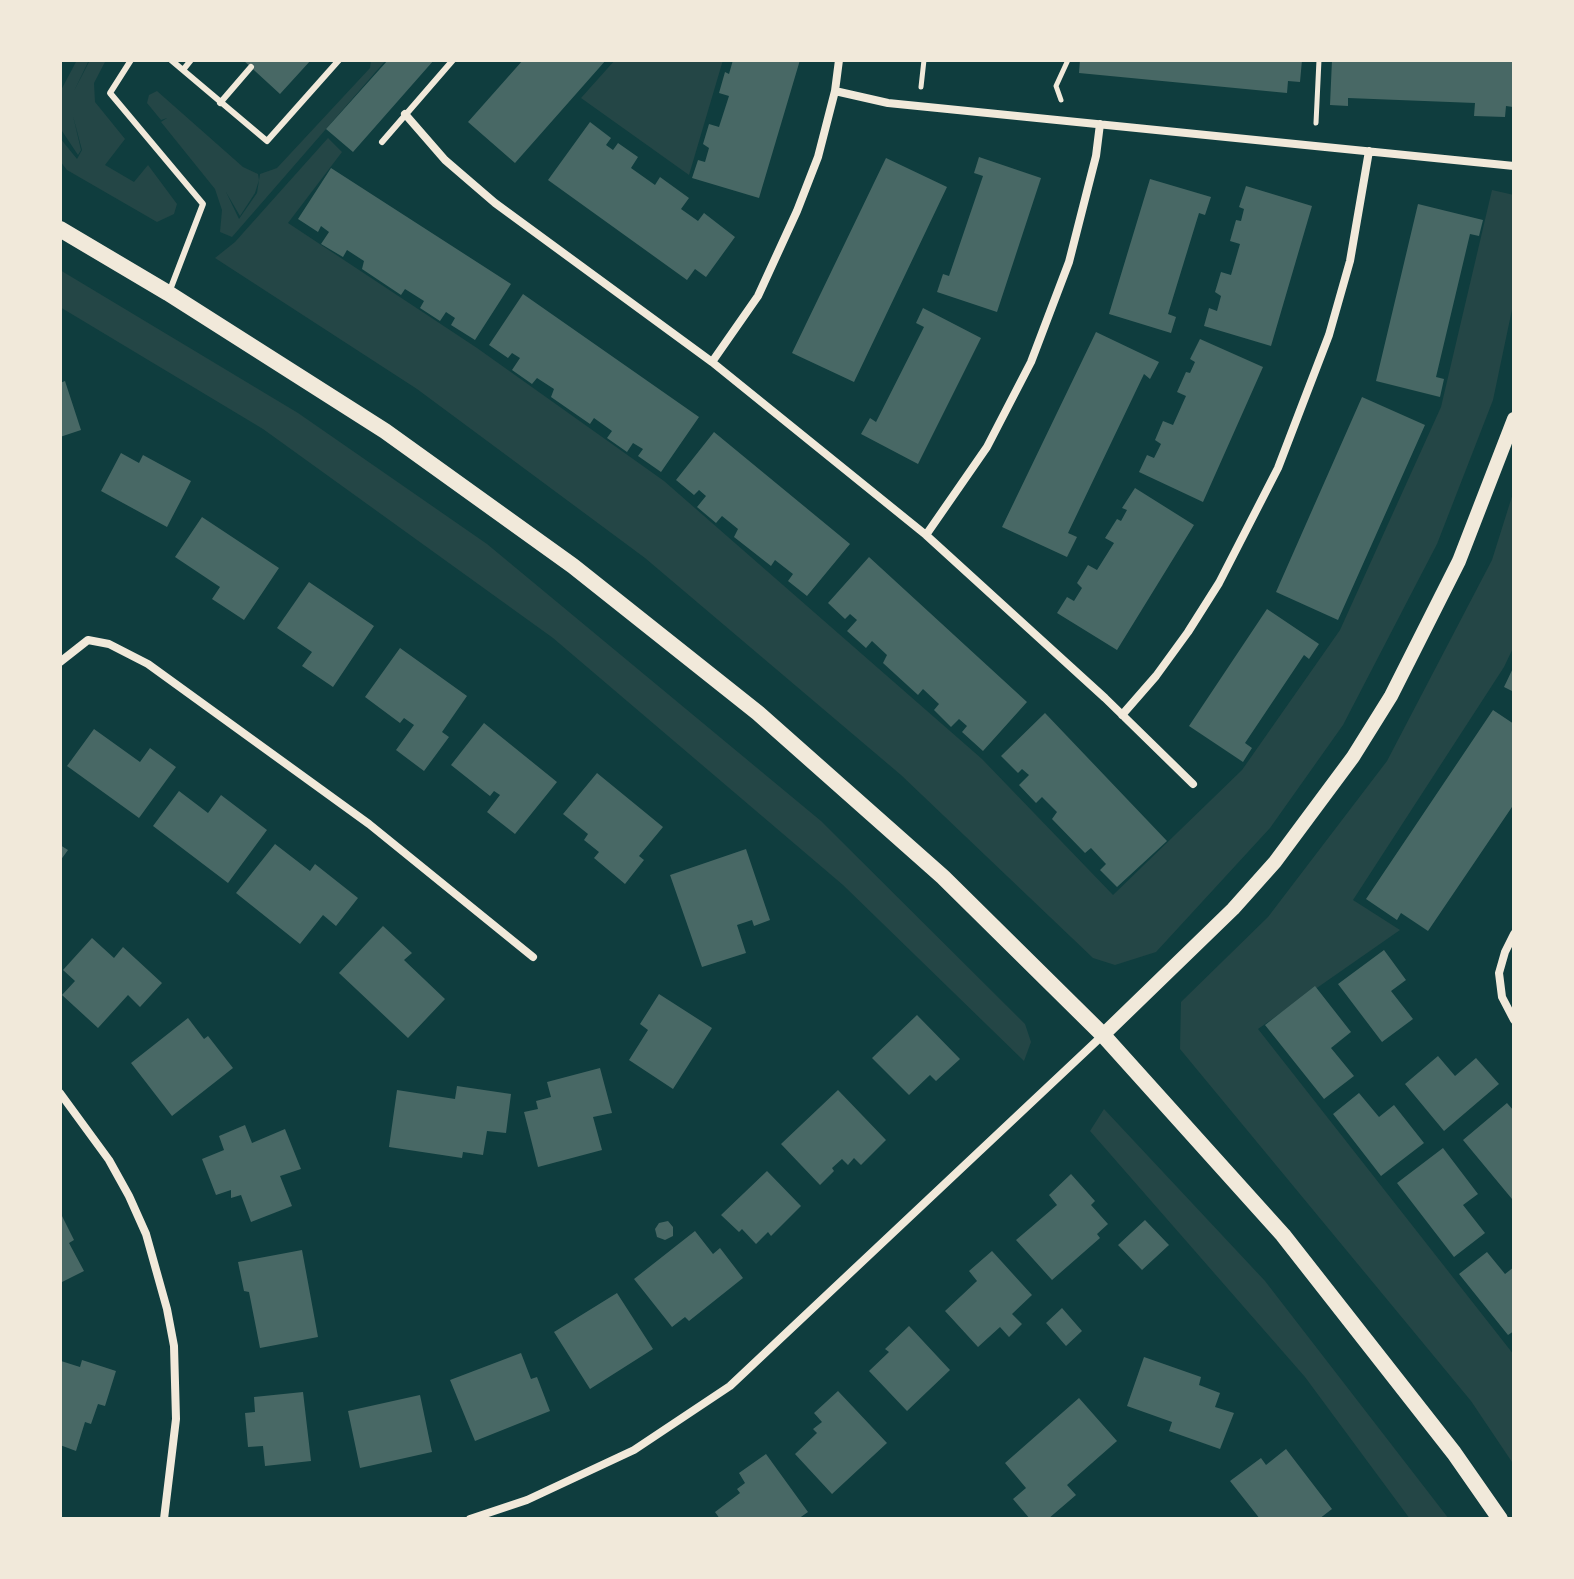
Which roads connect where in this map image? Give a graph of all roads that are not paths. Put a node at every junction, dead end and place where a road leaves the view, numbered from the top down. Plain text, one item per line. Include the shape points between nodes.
1 (131, 60) edge
2 (171, 60) edge
3 (191, 60) edge
4 (339, 60) edge
5 (453, 60) edge
6 (839, 60) edge
7 (251, 67) dead end
8 (183, 70) junction
9 (835, 91) junction
10 (220, 103) junction
11 (405, 114) junction
12 (1100, 124) junction
13 (382, 142) dead end
14 (1369, 151) junction
15 (1514, 166) edge
16 (60, 229) edge
17 (168, 293) junction
18 (712, 362) junction
19 (1514, 419) edge
20 (926, 535) junction
21 (60, 662) edge
22 (1122, 715) junction
23 (1193, 784) dead end
24 (1514, 934) edge
25 (533, 957) dead end
26 (1514, 1020) edge
27 (1103, 1035) junction
28 (60, 1093) edge
29 (164, 1519) edge
30 (470, 1519) edge
31 (1500, 1519) edge

1 - 17 lane via 110,93 203,204
2 - 8 lane
3 - 8 lane
4 - 10 lane via 267,141
5 - 11 lane
6 - 9 street
7 - 10 lane
8 - 10 lane
9 - 12 street via 888,103
9 - 18 street via 818,157 770,275
11 - 13 lane
11 - 18 street via 445,160 495,203
12 - 14 street
12 - 20 street via 1069,262 1031,362 987,447
14 - 15 street
14 - 22 street via 1350,261 1329,335 1278,468 1188,632
16 - 17 main road
17 - 27 main road via 385,431 573,566 758,713 931,867
18 - 20 street
19 - 27 street via 1459,561 1398,683 1353,757 1285,850 1233,909
20 - 22 street
21 - 25 street via 88,640 109,644 148,664 369,824
22 - 23 street
24 - 26 street via 1499,973 1502,997
27 - 30 street via 730,1386 634,1450 527,1500
27 - 31 main road via 1283,1235
28 - 29 street via 129,1196 146,1234 167,1309 176,1419

